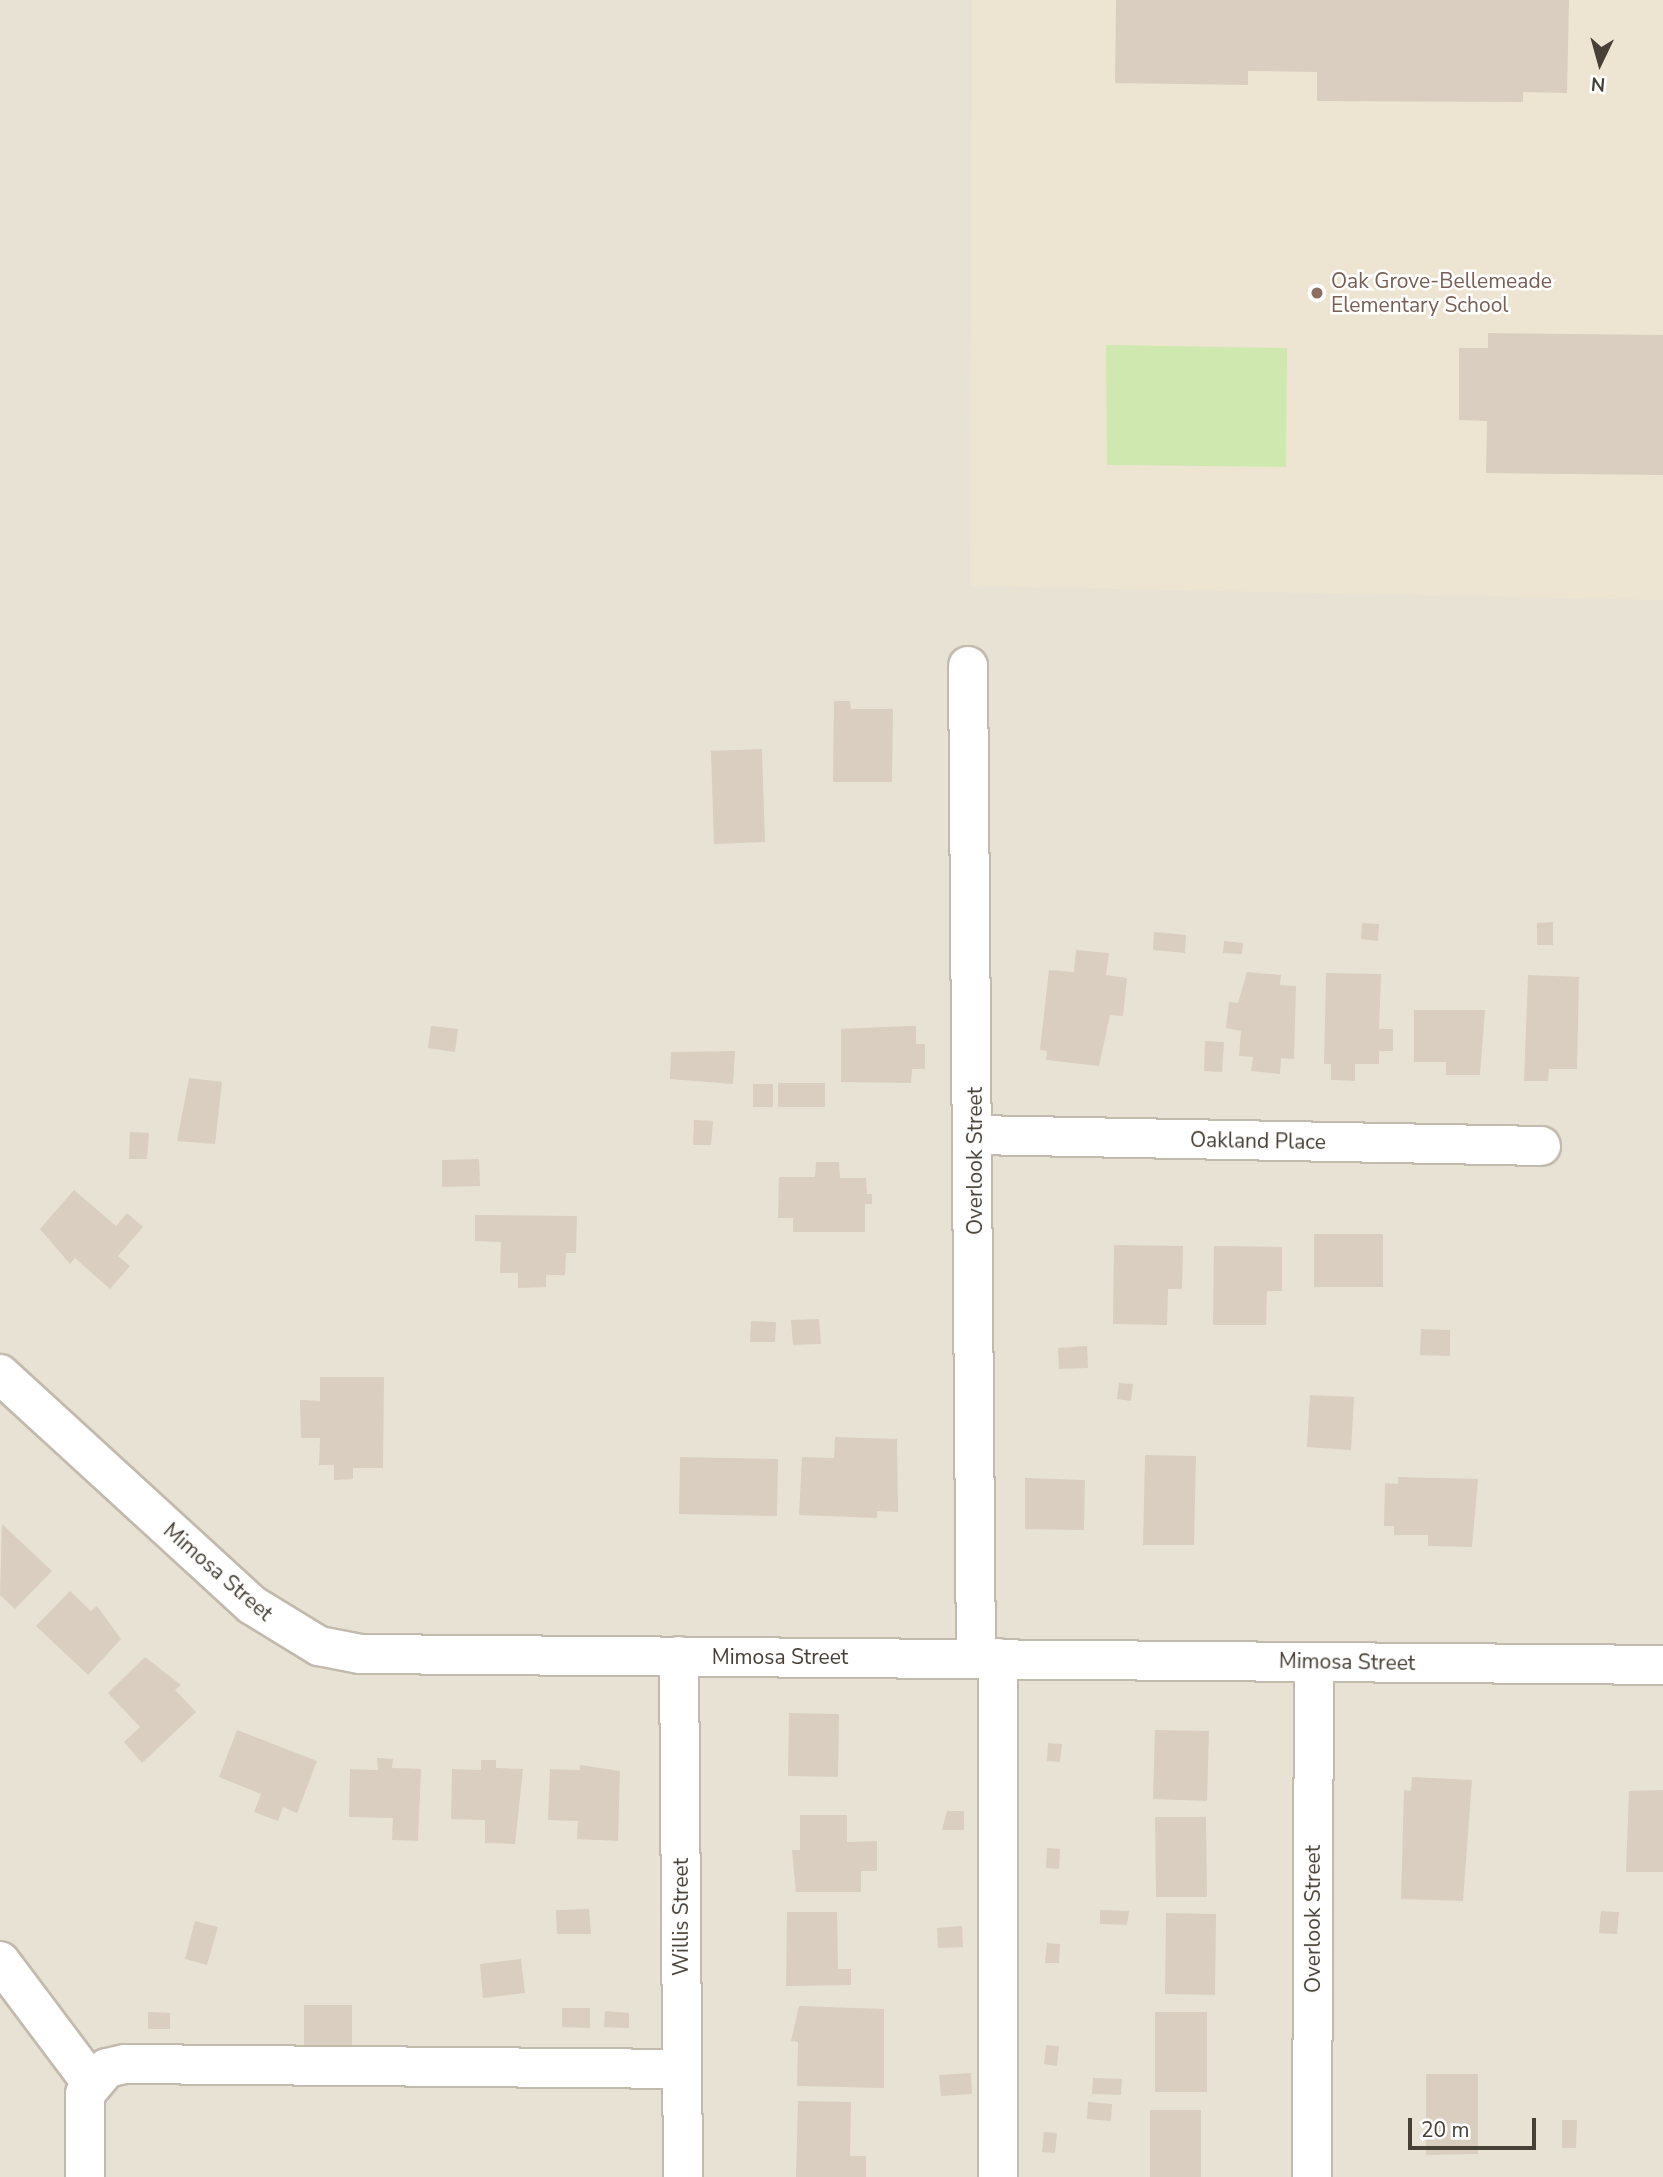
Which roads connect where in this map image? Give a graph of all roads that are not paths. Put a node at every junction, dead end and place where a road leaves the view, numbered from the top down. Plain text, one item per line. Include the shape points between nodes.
1 (968, 666) dead end
2 (975, 1135) junction
3 (1541, 1146) dead end
4 (0, 1374) edge
5 (679, 1656) junction
6 (987, 1658) junction
7 (1314, 1662) junction
8 (1663, 1665) edge
9 (0, 1961) edge
10 (682, 2069) junction
11 (91, 2082) junction
12 (85, 2177) edge
13 (683, 2177) edge
14 (998, 2177) edge
15 (1312, 2177) edge

1 - 2 street, Overlook Street
2 - 3 street, Oakland Place
2 - 6 street, Overlook Street
4 - 5 street, Mimosa Street via 252,1605 319,1646 402,1657
5 - 6 street, Mimosa Street
5 - 10 street, Willis Street
6 - 7 street, Mimosa Street
6 - 14 street, Overlook Street
7 - 8 street, Mimosa Street
7 - 15 street, Overlook Street
9 - 11 street
10 - 11 street via 125,2064 107,2068
10 - 13 street, Willis Street
11 - 12 street via 80,2113

